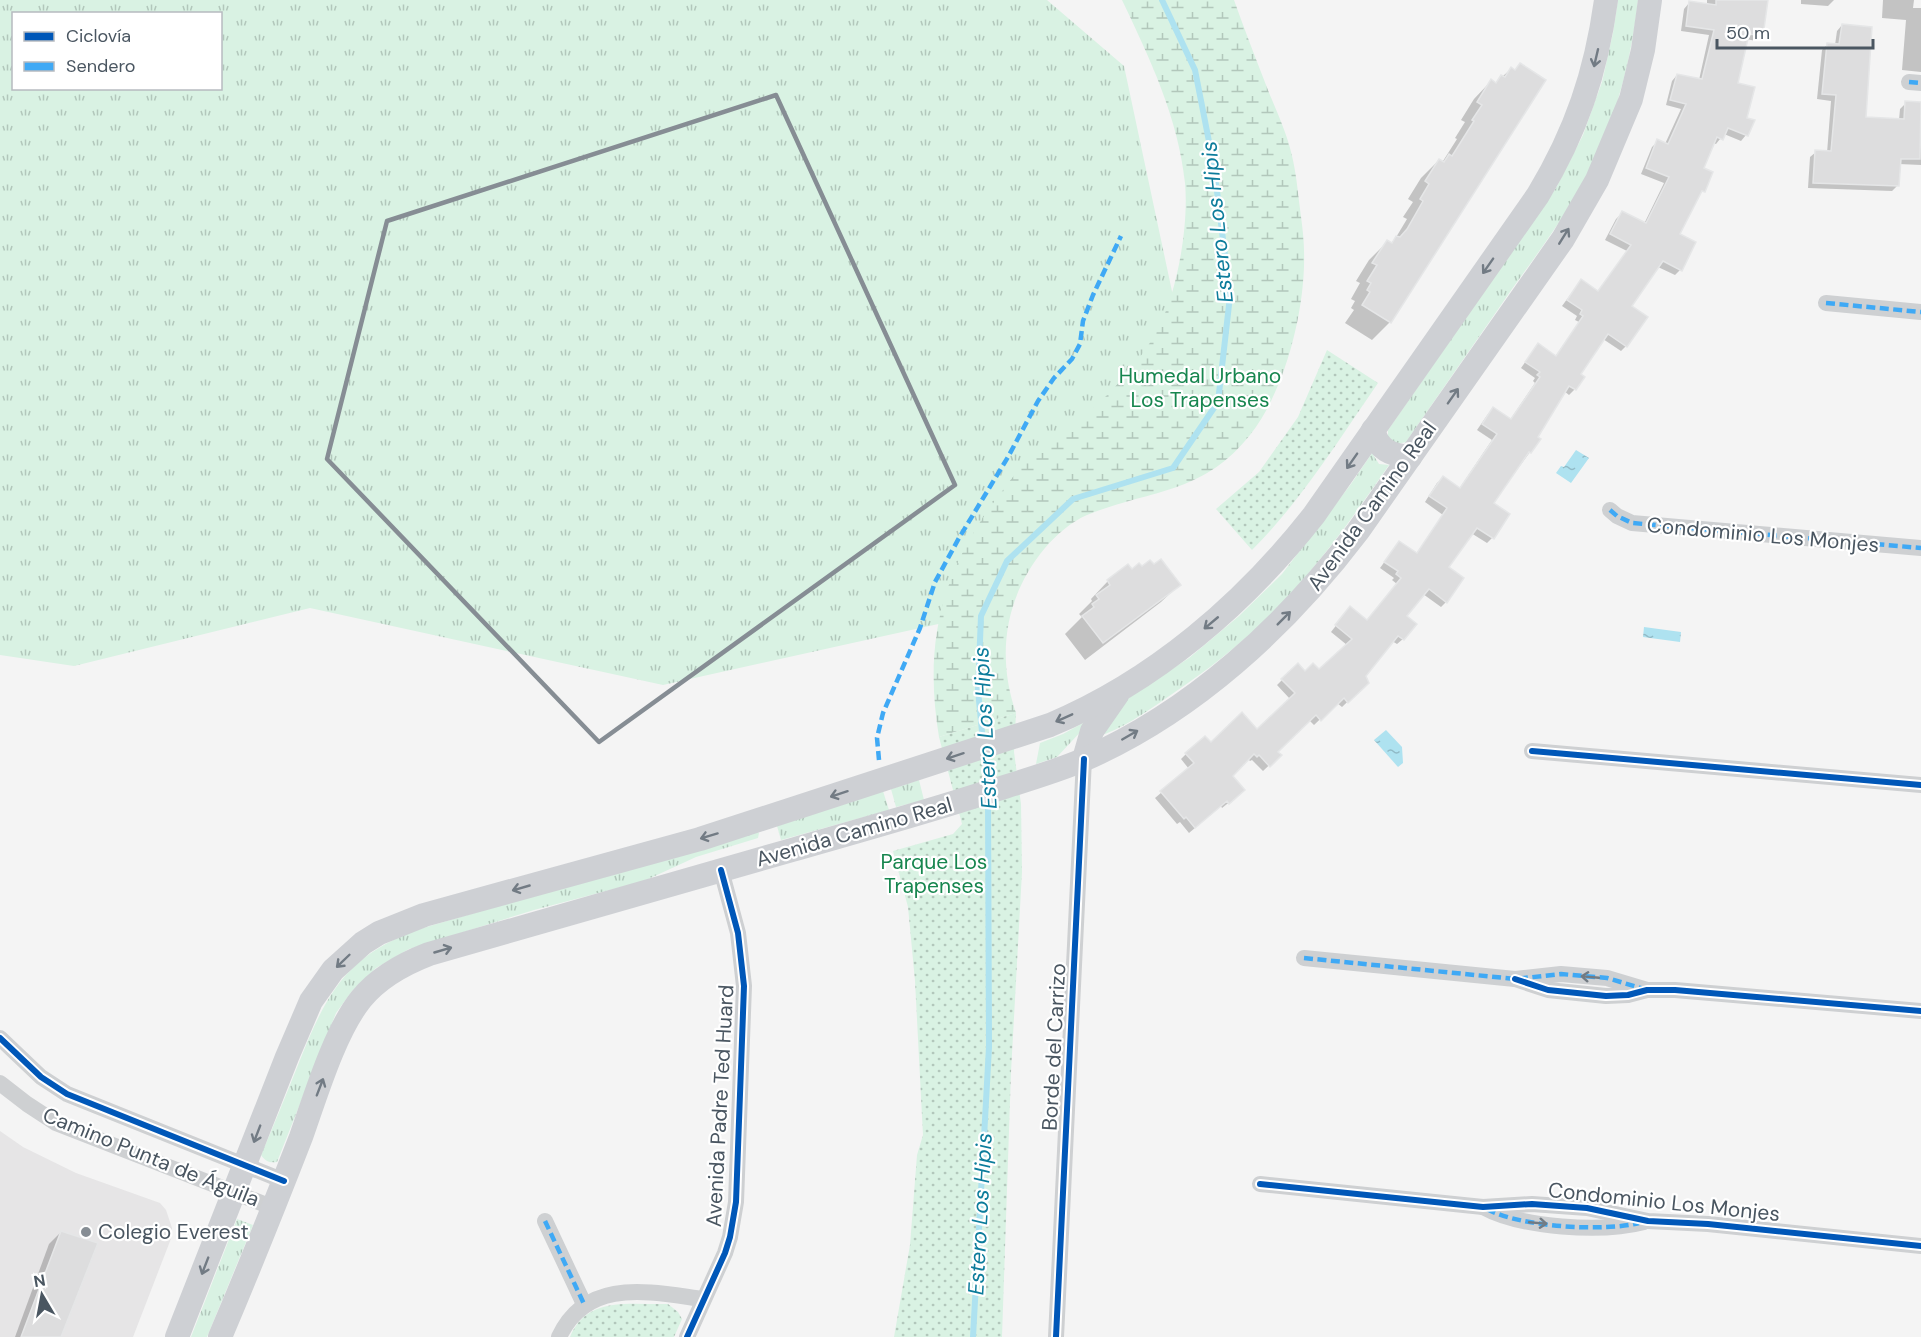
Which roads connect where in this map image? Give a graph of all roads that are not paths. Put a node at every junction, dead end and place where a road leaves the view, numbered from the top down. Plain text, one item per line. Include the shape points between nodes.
1 (1606, 0) edge
2 (1650, 0) edge
3 (1826, 303) dead end
4 (1921, 312) edge
5 (1373, 430) junction
6 (1410, 457) junction
7 (1610, 510) dead end
8 (1921, 548) edge
9 (1124, 686) junction
10 (1532, 751) dead end
11 (1084, 759) junction
12 (1921, 785) edge
13 (765, 818) junction
14 (753, 861) junction
15 (721, 870) junction
16 (1304, 958) dead end
17 (1921, 1011) edge
18 (0, 1038) edge
19 (0, 1083) edge
20 (245, 1166) junction
21 (284, 1181) junction
22 (1260, 1184) dead end
23 (234, 1192) junction
24 (274, 1208) junction
25 (545, 1221) dead end
26 (1921, 1246) edge
27 (703, 1299) junction
28 (584, 1304) junction
29 (177, 1337) edge
30 (220, 1337) edge
31 (559, 1337) edge
32 (687, 1337) edge
33 (1056, 1337) edge

1 -> 5 main road, Avenida Camino Real via 1585,98 1554,166 1525,214
6 -> 2 main road, Avenida Camino Real via 1563,239 1597,180 1631,99
3 - 4 street
5 - 6 main road via 1385,450
5 -> 9 main road, Avenida Camino Real via 1299,533 1245,594 1188,642
11 -> 6 main road, Avenida Camino Real via 1168,712 1259,642 1322,577
7 - 8 street, Condominio Los Monjes via 1632,523
9 - 11 main road via 1099,718
9 -> 13 main road, Avenida Camino Real via 1069,717 1030,732
10 - 12 street
11 - 14 main road, Avenida Camino Real via 927,812
11 - 33 street, Borde del Carrizo
13 - 14 main road via 767,839
13 -> 20 main road, Avenida Camino Real via 424,915 363,943 333,970 311,1001
14 - 15 main road, Avenida Camino Real
21 -> 15 main road, Avenida Camino Real via 343,1027 360,1000 383,978 429,954
15 - 27 street, Avenida Padre Ted Huard via 741,951 744,1003 733,1220 725,1253
16 - 17 street via 1515,979 1548,990 1606,996 1647,990 1702,992
18 - 20 street, Camino Punta de Águila via 41,1077 67,1094
19 - 23 street, Camino Punta de Águila via 56,1123
20 - 21 street, Camino Punta de Águila
20 - 23 main road, Avenida Camino Real
21 - 24 main road, Avenida Camino Real
22 - 26 street, Condominio Los Monjes via 1483,1207 1532,1204 1587,1208 1648,1221
23 - 24 street, Camino Punta de Águila
23 -> 29 main road, Avenida Camino Real
24 - 30 main road, Avenida Camino Real
25 - 28 street
27 - 28 street via 618,1293
27 - 32 street, Avenida Padre Ted Huard
28 - 31 street via 571,1316

